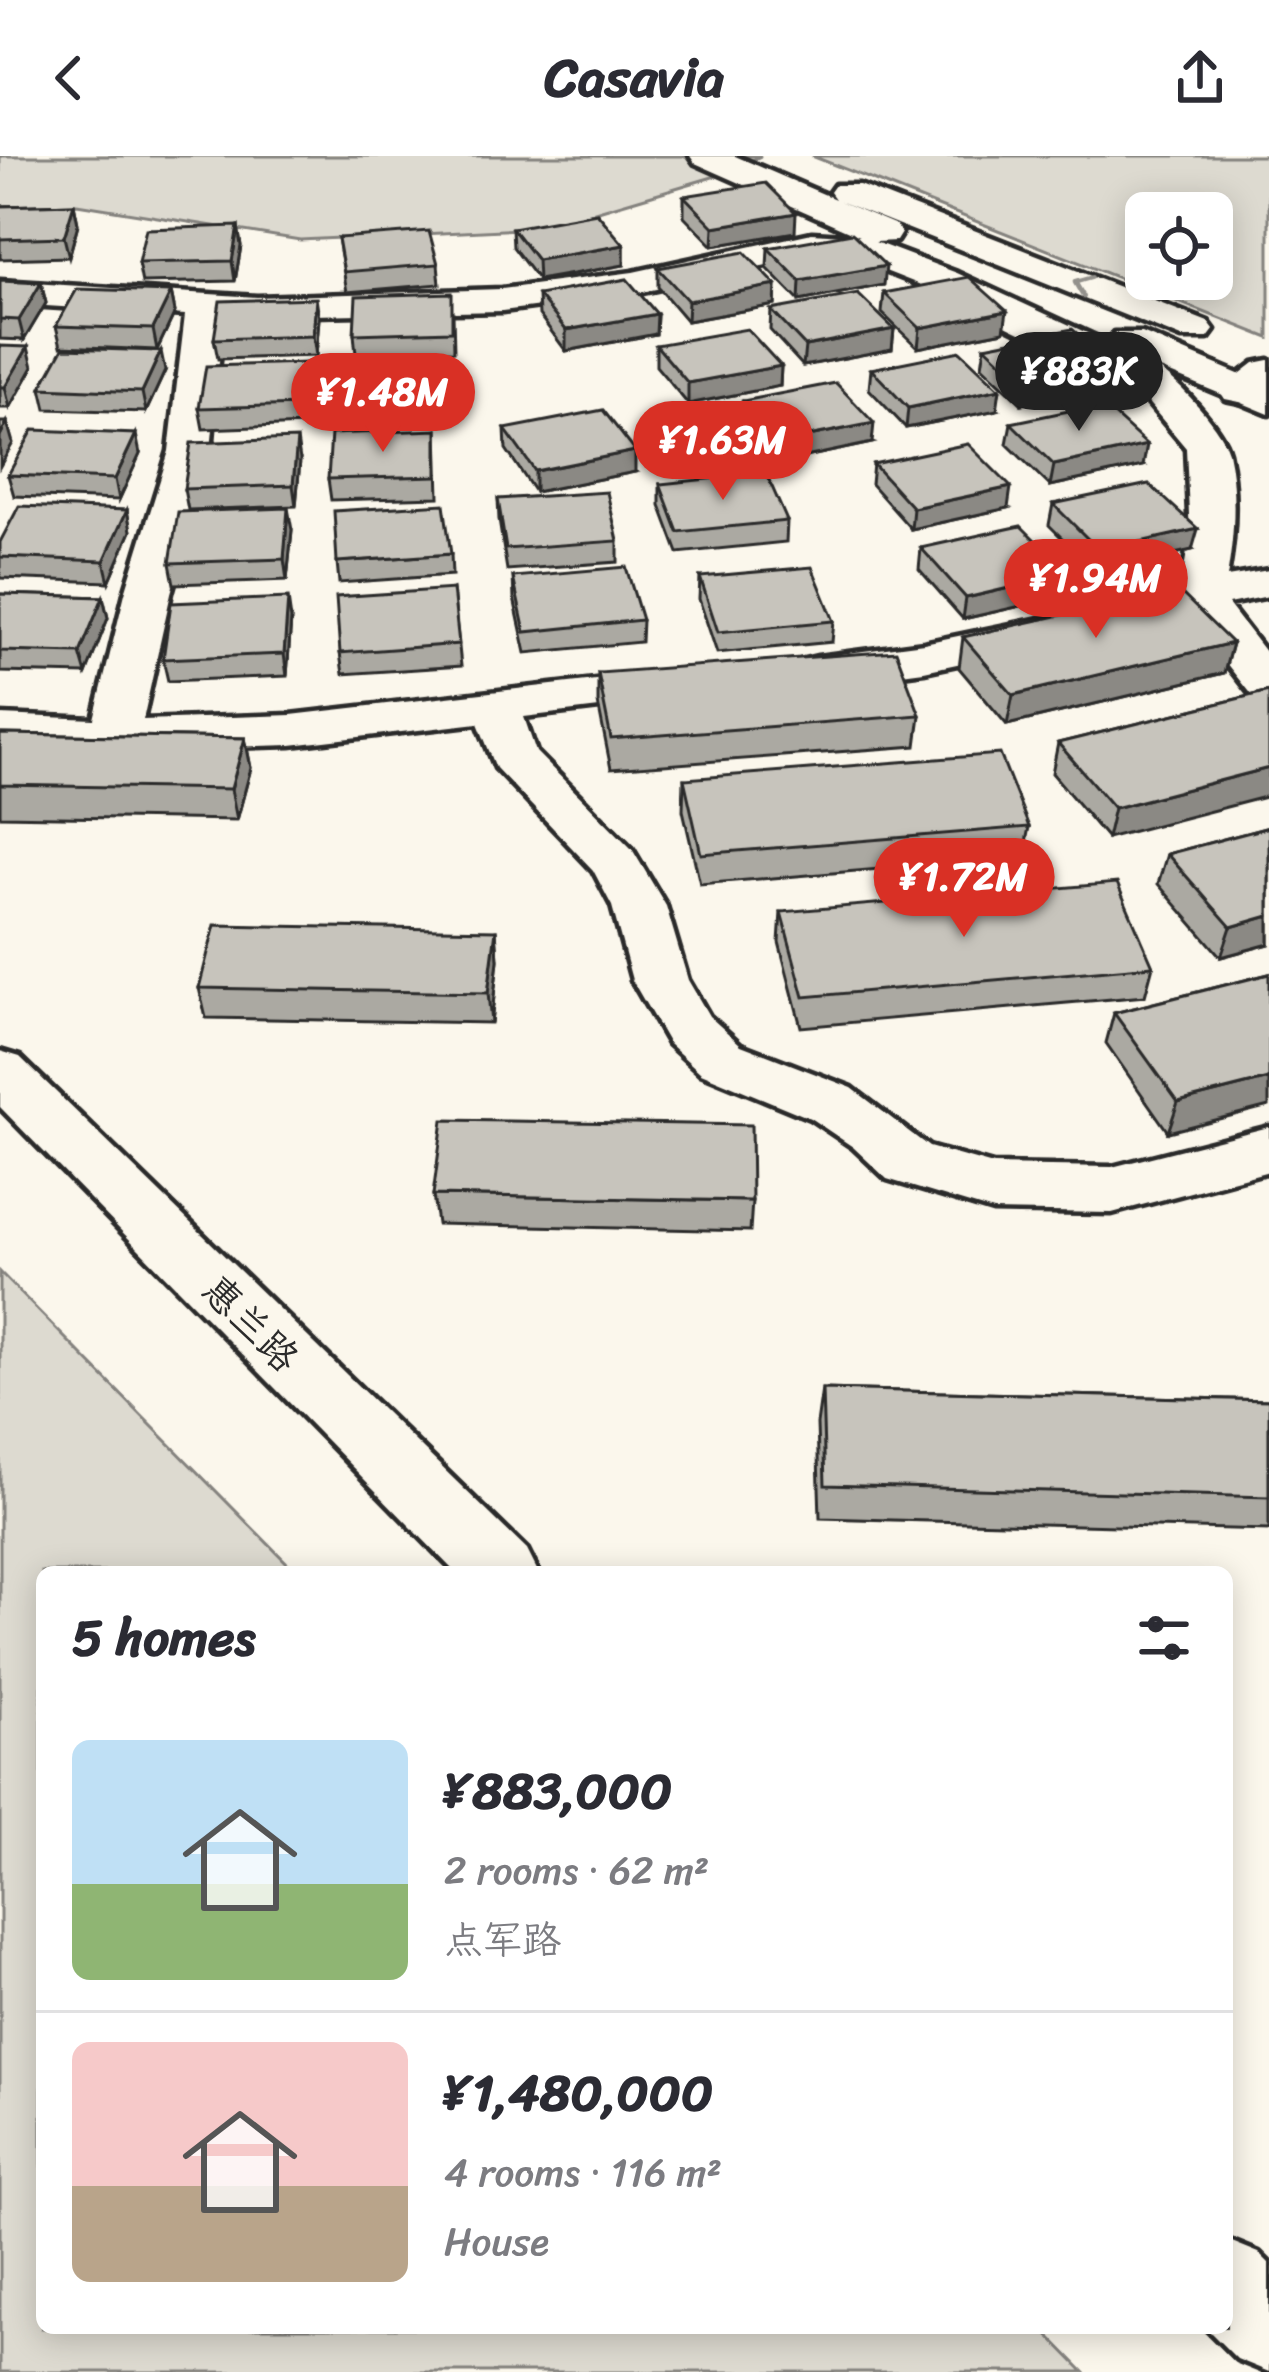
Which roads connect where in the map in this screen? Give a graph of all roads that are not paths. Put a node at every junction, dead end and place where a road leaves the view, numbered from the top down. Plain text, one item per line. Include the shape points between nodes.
1 (730, 159) edge
2 (0, 292) edge
3 (205, 307) junction
4 (1253, 369) edge
5 (1269, 430) edge
6 (1207, 448) junction
7 (1269, 583) edge
8 (1202, 592) junction
9 (1269, 686) edge
10 (496, 704) junction
11 (0, 730) edge
12 (115, 734) junction
13 (0, 1072) edge
14 (1269, 1149) edge
15 (496, 1566) edge
16 (1233, 2290) edge
17 (1269, 2327) edge

1 - 4 street
2 - 3 street
3 - 6 street via 502,300 846,243 1150,380
3 - 12 street via 190,452
5 - 6 street
6 - 8 street via 1212,536
7 - 8 street
8 - 9 street via 1209,616
8 - 10 street via 924,657
10 - 12 street via 291,730
10 - 14 street via 513,758 614,861 639,906 660,980 689,1030 721,1059 831,1103 908,1163 993,1188 1112,1190
11 - 12 street
13 - 15 street, 惠兰路
16 - 17 street

